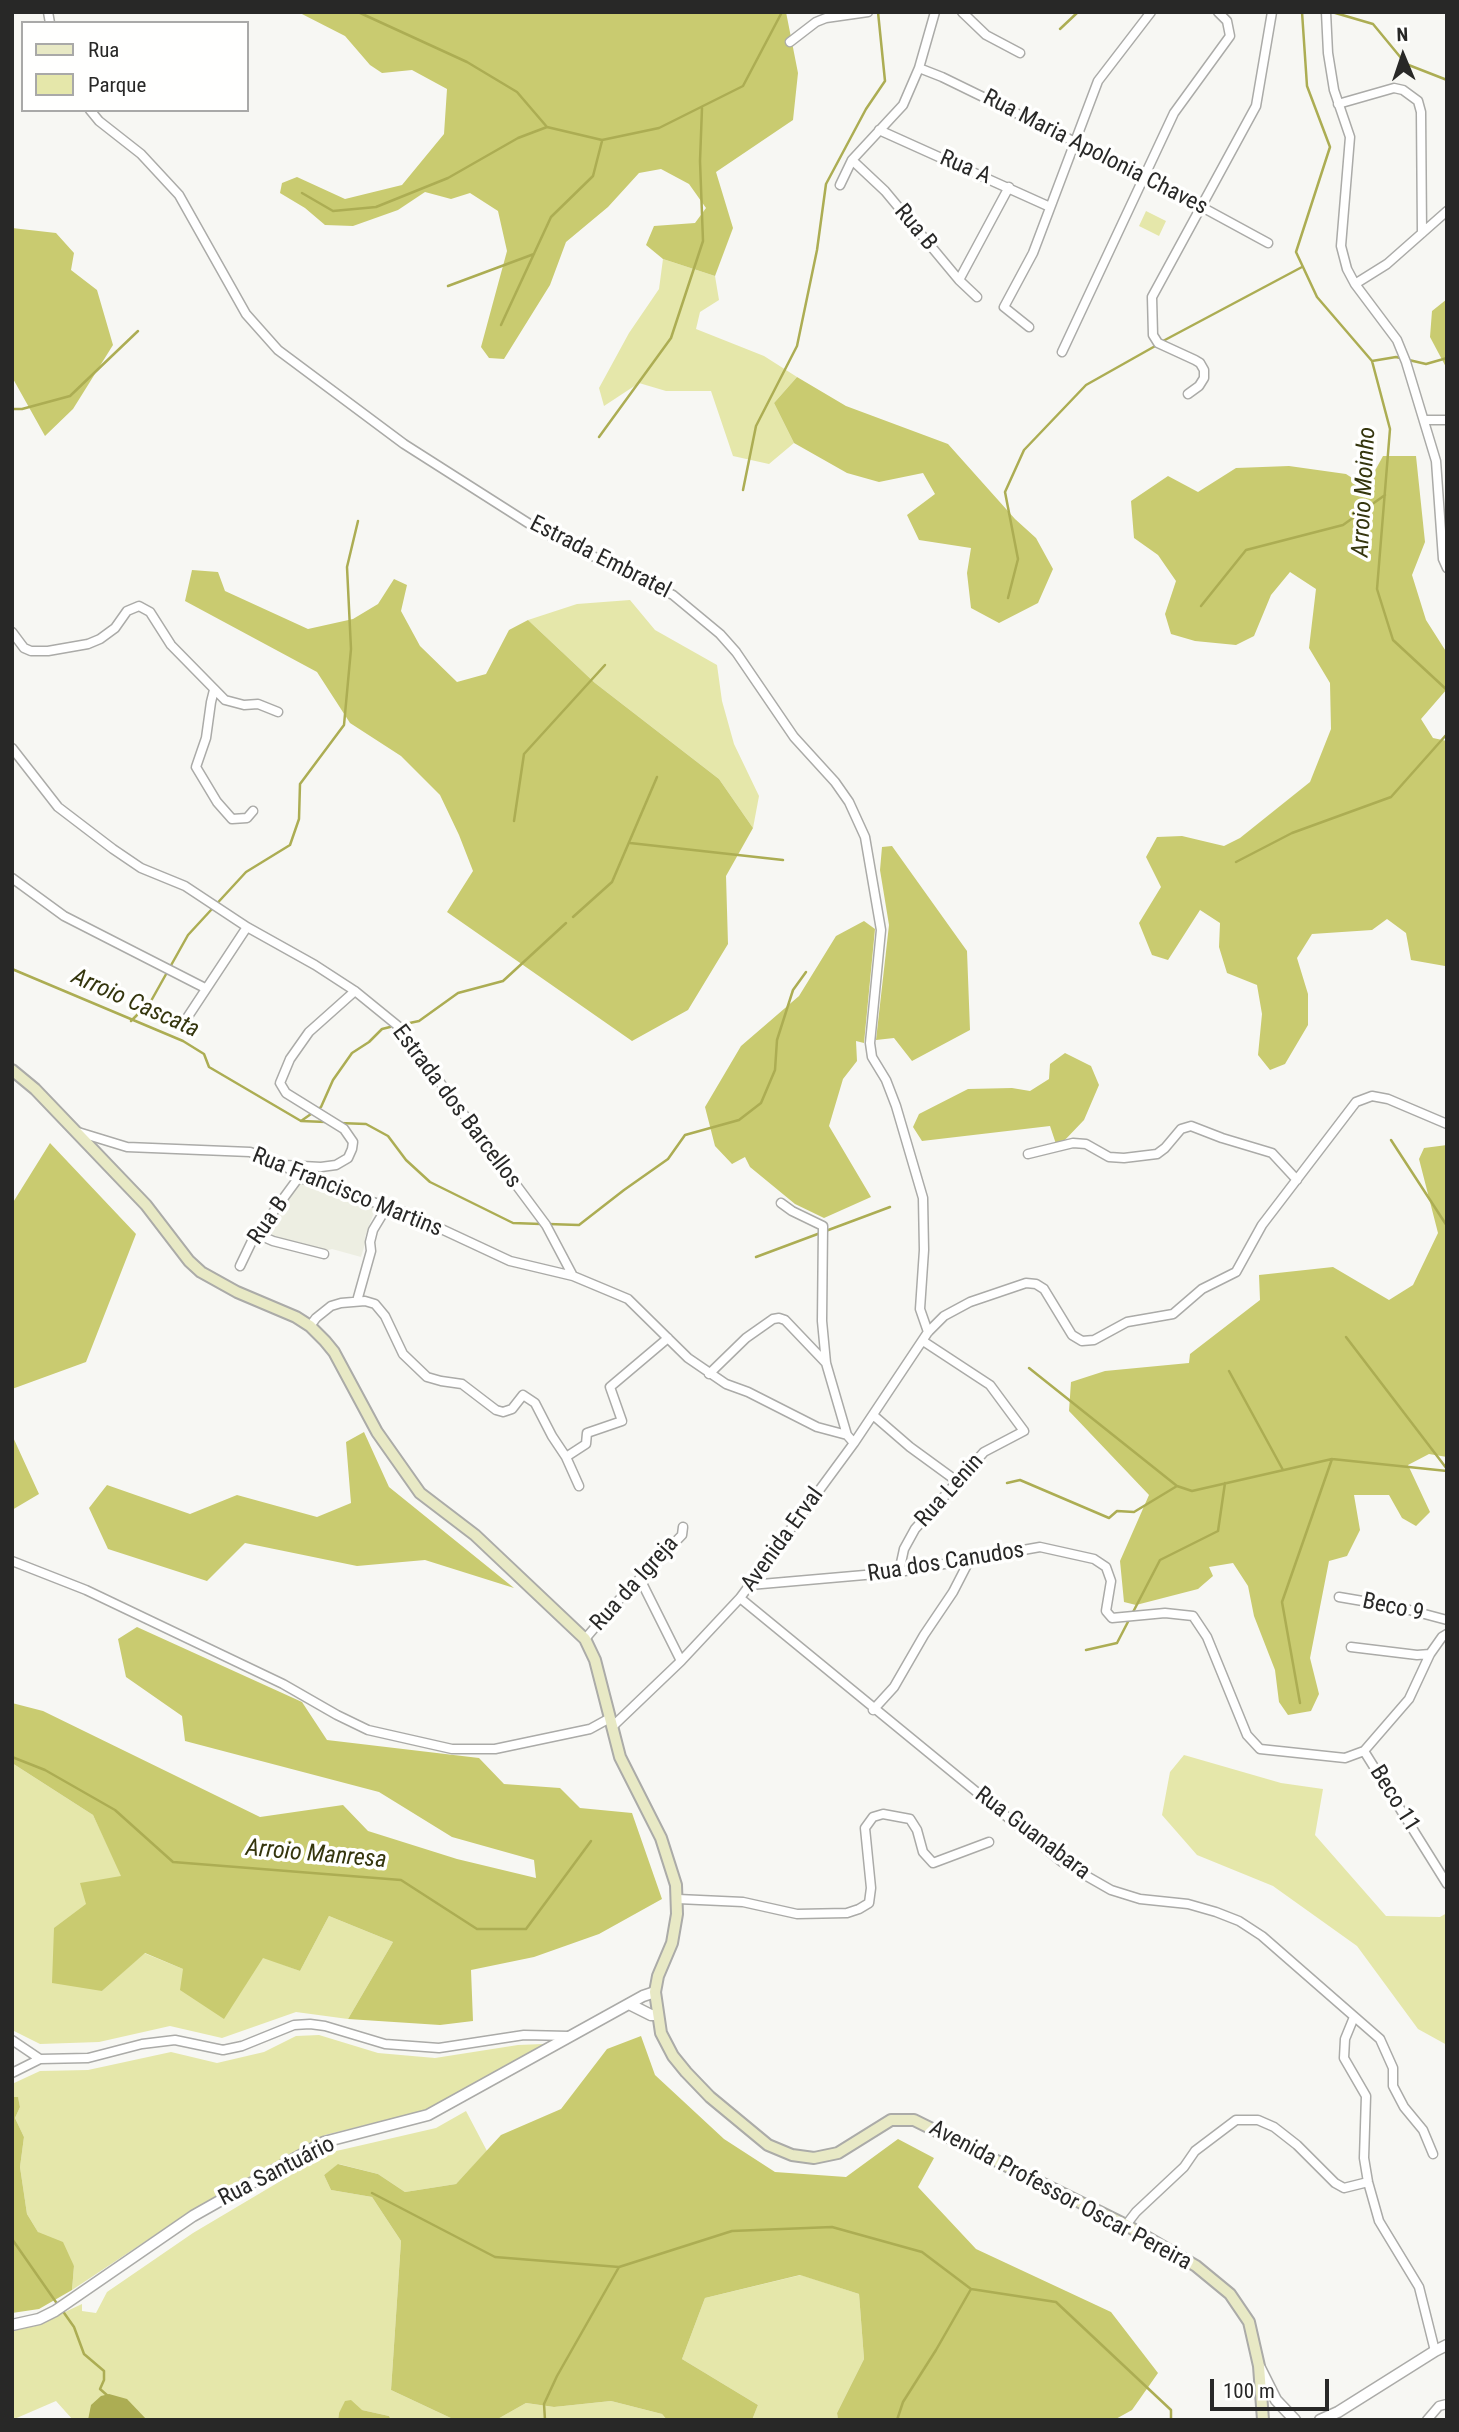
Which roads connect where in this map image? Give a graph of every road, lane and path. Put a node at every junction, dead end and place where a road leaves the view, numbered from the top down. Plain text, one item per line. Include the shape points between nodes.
1 (868, 12) edge
2 (935, 12) edge
3 (962, 12) edge
4 (1151, 12) edge
5 (1218, 12) edge
6 (1272, 12) edge
7 (1326, 12) edge
8 (790, 42) dead end
9 (1020, 53) dead end
10 (919, 68) junction
11 (1339, 104) junction
12 (92, 112) edge
13 (879, 130) junction
14 (1075, 142) junction
15 (852, 160) junction
16 (1143, 175) junction
17 (841, 186) dead end
18 (1009, 187) junction
19 (1202, 206) junction
20 (1050, 207) junction
21 (1447, 211) edge
22 (1422, 233) junction
23 (1268, 243) dead end
24 (959, 280) junction
25 (1355, 285) junction
26 (977, 297) dead end
27 (1029, 327) dead end
28 (1062, 352) dead end
29 (1188, 394) dead end
30 (1424, 420) junction
31 (1447, 420) edge
32 (1447, 568) edge
33 (12, 632) edge
34 (214, 690) junction
35 (278, 712) dead end
36 (12, 748) edge
37 (253, 811) dead end
38 (12, 878) edge
39 (247, 928) junction
40 (205, 988) junction
41 (355, 991) junction
42 (181, 1027) dead end
43 (12, 1070) edge
44 (1447, 1125) edge
45 (73, 1131) junction
46 (1028, 1154) dead end
47 (284, 1165) junction
48 (299, 1177) junction
49 (1297, 1180) junction
50 (781, 1203) dead end
51 (388, 1205) junction
52 (257, 1234) junction
53 (324, 1254) dead end
54 (240, 1266) dead end
55 (573, 1276) junction
56 (358, 1301) junction
57 (310, 1326) junction
58 (928, 1332) junction
59 (668, 1338) junction
60 (923, 1341) junction
61 (827, 1363) junction
62 (709, 1374) junction
63 (873, 1415) junction
64 (847, 1435) junction
65 (854, 1443) junction
66 (566, 1457) junction
67 (958, 1482) junction
68 (579, 1486) dead end
69 (683, 1527) dead end
70 (12, 1561) edge
71 (969, 1561) junction
72 (899, 1572) junction
73 (640, 1579) junction
74 (750, 1585) junction
75 (1339, 1597) dead end
76 (740, 1598) junction
77 (1447, 1620) edge
78 (1447, 1634) edge
79 (585, 1639) junction
80 (1351, 1647) dead end
81 (1430, 1654) junction
82 (681, 1661) junction
83 (873, 1710) junction
84 (611, 1723) junction
85 (1364, 1751) junction
86 (989, 1842) dead end
87 (1447, 1884) edge
88 (678, 1899) junction
89 (655, 1992) junction
90 (629, 2004) junction
91 (657, 2015) junction
92 (1354, 2017) junction
93 (571, 2037) junction
94 (12, 2040) edge
95 (40, 2059) junction
96 (12, 2073) edge
97 (1433, 2154) dead end
98 (1368, 2182) junction
99 (1126, 2225) junction
100 (12, 2325) edge
101 (1447, 2346) edge
102 (1435, 2351) junction
103 (1259, 2367) junction
104 (1447, 2404) edge
105 (1338, 2412) junction
106 (1263, 2420) edge
107 (1295, 2420) edge
108 (1320, 2420) edge
109 (1347, 2420) edge
110 (1427, 2420) edge

1 - 8 street via 826,18
2 - 10 street
3 - 9 street via 986,35
4 - 14 street via 1098,81
5 - 16 street via 1227,21 1230,36 1174,113
6 - 19 street via 1255,106
7 - 11 street via 1328,53
10 - 13 street via 903,105
10 - 14 street, Rua Maria Apolonia Chaves
11 - 22 street via 1394,88 1418,101
11 - 25 street via 1350,137 1342,246
12 - 58 street, Estrada Embratel via 141,154 179,195 246,314 278,350 404,444 539,530 673,595 736,652 794,737 849,802 865,837 881,930 872,1057 896,1106 923,1198 920,1309
13 - 15 street
13 - 18 street, Rua A
14 - 16 street, Rua Maria Apolonia Chaves
14 - 20 street
15 - 17 street
15 - 24 street, Rua B via 885,191
16 - 19 street, Rua Maria Apolonia Chaves
16 - 28 street
18 - 20 street, Rua A
18 - 24 street
19 - 23 street, Rua Maria Apolonia Chaves
19 - 29 street via 1152,298 1153,335 1158,343 1195,360 1204,370 1199,386
20 - 27 street via 1033,253 1004,307
21 - 22 street
22 - 25 street
24 - 26 street, Rua B
25 - 30 street via 1397,340
30 - 31 street
30 - 32 street via 1436,461
33 - 34 street via 31,651 88,644 139,606 150,612 172,645
34 - 35 street via 225,700
34 - 37 street via 196,767 232,819 247,818
36 - 39 street, Estrada dos Barcellos via 58,807 141,868 185,886
38 - 40 street via 64,916
39 - 40 street
39 - 41 street, Estrada dos Barcellos
40 - 42 street
41 - 47 street via 309,1032 290,1059 281,1083 286,1093 344,1129 353,1142 352,1149 348,1158 335,1165
41 - 55 street, Estrada dos Barcellos via 398,1026 546,1225
43 - 45 main road, Avenida Professor Oscar Pereira
44 - 49 street via 1372,1096 1356,1102
45 - 47 street, Rua Francisco Martins via 127,1147 250,1152
45 - 57 main road, Avenida Professor Oscar Pereira via 146,1205 201,1272
46 - 49 street via 1073,1143 1086,1144 1109,1157 1157,1154 1181,1129 1191,1126 1272,1153
47 - 48 street, Rua Francisco Martins
48 - 51 street, Rua Francisco Martins
48 - 52 street, Rua B
49 - 58 street via 1262,1225 1236,1272 1202,1289 1173,1314 1127,1322 1094,1340 1082,1341 1072,1335 1044,1289 1026,1283 970,1302 944,1316
50 - 61 street via 823,1226 822,1321
51 - 55 street, Rua Francisco Martins via 510,1261
51 - 56 street via 373,1230
52 - 53 street
52 - 54 street, Rua B
55 - 59 street via 628,1299
56 - 57 street via 331,1306
56 - 66 street via 380,1308 403,1354 427,1377 462,1384 503,1412 512,1409 523,1395 528,1398 540,1410
57 - 79 main road, Avenida Professor Oscar Pereira via 334,1352 377,1432 420,1493 475,1535
58 - 60 street, Avenida Erval
59 - 62 street
59 - 66 street via 610,1387 622,1420 587,1433 586,1444
60 - 63 street, Avenida Erval
60 - 67 street, Rua Lenin via 990,1385 1024,1431 984,1452
61 - 62 street via 779,1318 746,1338
61 - 64 street
62 - 64 street via 817,1427
63 - 65 street, Avenida Erval
63 - 67 street
64 - 65 street
65 - 74 street, Avenida Erval
66 - 68 street
67 - 72 street, Rua Lenin via 915,1528
69 - 73 street, Rua da Igreja via 682,1535
70 - 84 street via 86,1590 368,1730 452,1749 495,1749
71 - 72 street, Rua dos Canudos
71 - 83 street via 894,1687
71 - 85 street, Rua dos Canudos via 1040,1547 1094,1559 1106,1567 1111,1581 1107,1611 1112,1618 1165,1613 1193,1616 1207,1637 1247,1735 1260,1749 1345,1758
72 - 74 street, Rua dos Canudos
73 - 79 street, Rua da Igreja
73 - 82 street
74 - 76 street, Avenida Erval
75 - 77 street, Beco 9
76 - 82 street, Avenida Erval
76 - 83 street, Rua Guanabara
78 - 81 street
79 - 84 main road, Avenida Professor Oscar Pereira
80 - 81 street
81 - 85 street via 1409,1699
82 - 84 street, Avenida Erval
83 - 92 street, Rua Guanabara via 1062,1862 1111,1890 1140,1899 1188,1904 1239,1921
84 - 88 main road, Avenida Professor Oscar Pereira via 627,1774 661,1838
85 - 87 street, Beco 11
86 - 88 street via 933,1863 923,1852 909,1819 883,1814 873,1817 865,1828 871,1888 869,1903 859,1909 797,1914 743,1902
88 - 89 main road, Avenida Professor Oscar Pereira via 673,1943
89 - 90 street, Rua Santuário
89 - 91 main road, Avenida Professor Oscar Pereira
90 - 91 street
90 - 93 street, Rua Santuário
91 - 99 main road, Avenida Professor Oscar Pereira via 661,2033 686,2073 768,2146 814,2158 838,2153 891,2120 914,2120
92 - 97 street, Rua Guanabara via 1380,2039 1393,2068 1393,2086 1423,2130
92 - 98 street via 1345,2039 1344,2058 1366,2096
93 - 95 street via 524,2035 439,2048 385,2043 310,2024 294,2025 223,2050 175,2040 88,2059
93 - 100 street, Rua Santuário via 428,2115 324,2142 193,2216 55,2311
94 - 95 street
95 - 96 street
98 - 99 street via 1344,2188 1274,2127 1258,2120 1236,2120 1195,2151
98 - 102 street via 1379,2221 1419,2287
99 - 103 main road, Avenida Professor Oscar Pereira via 1196,2266 1230,2294 1249,2322
101 - 102 street
102 - 105 street
103 - 106 main road, Avenida Professor Oscar Pereira
103 - 107 street via 1276,2400
104 - 110 street
105 - 108 street
105 - 109 street

